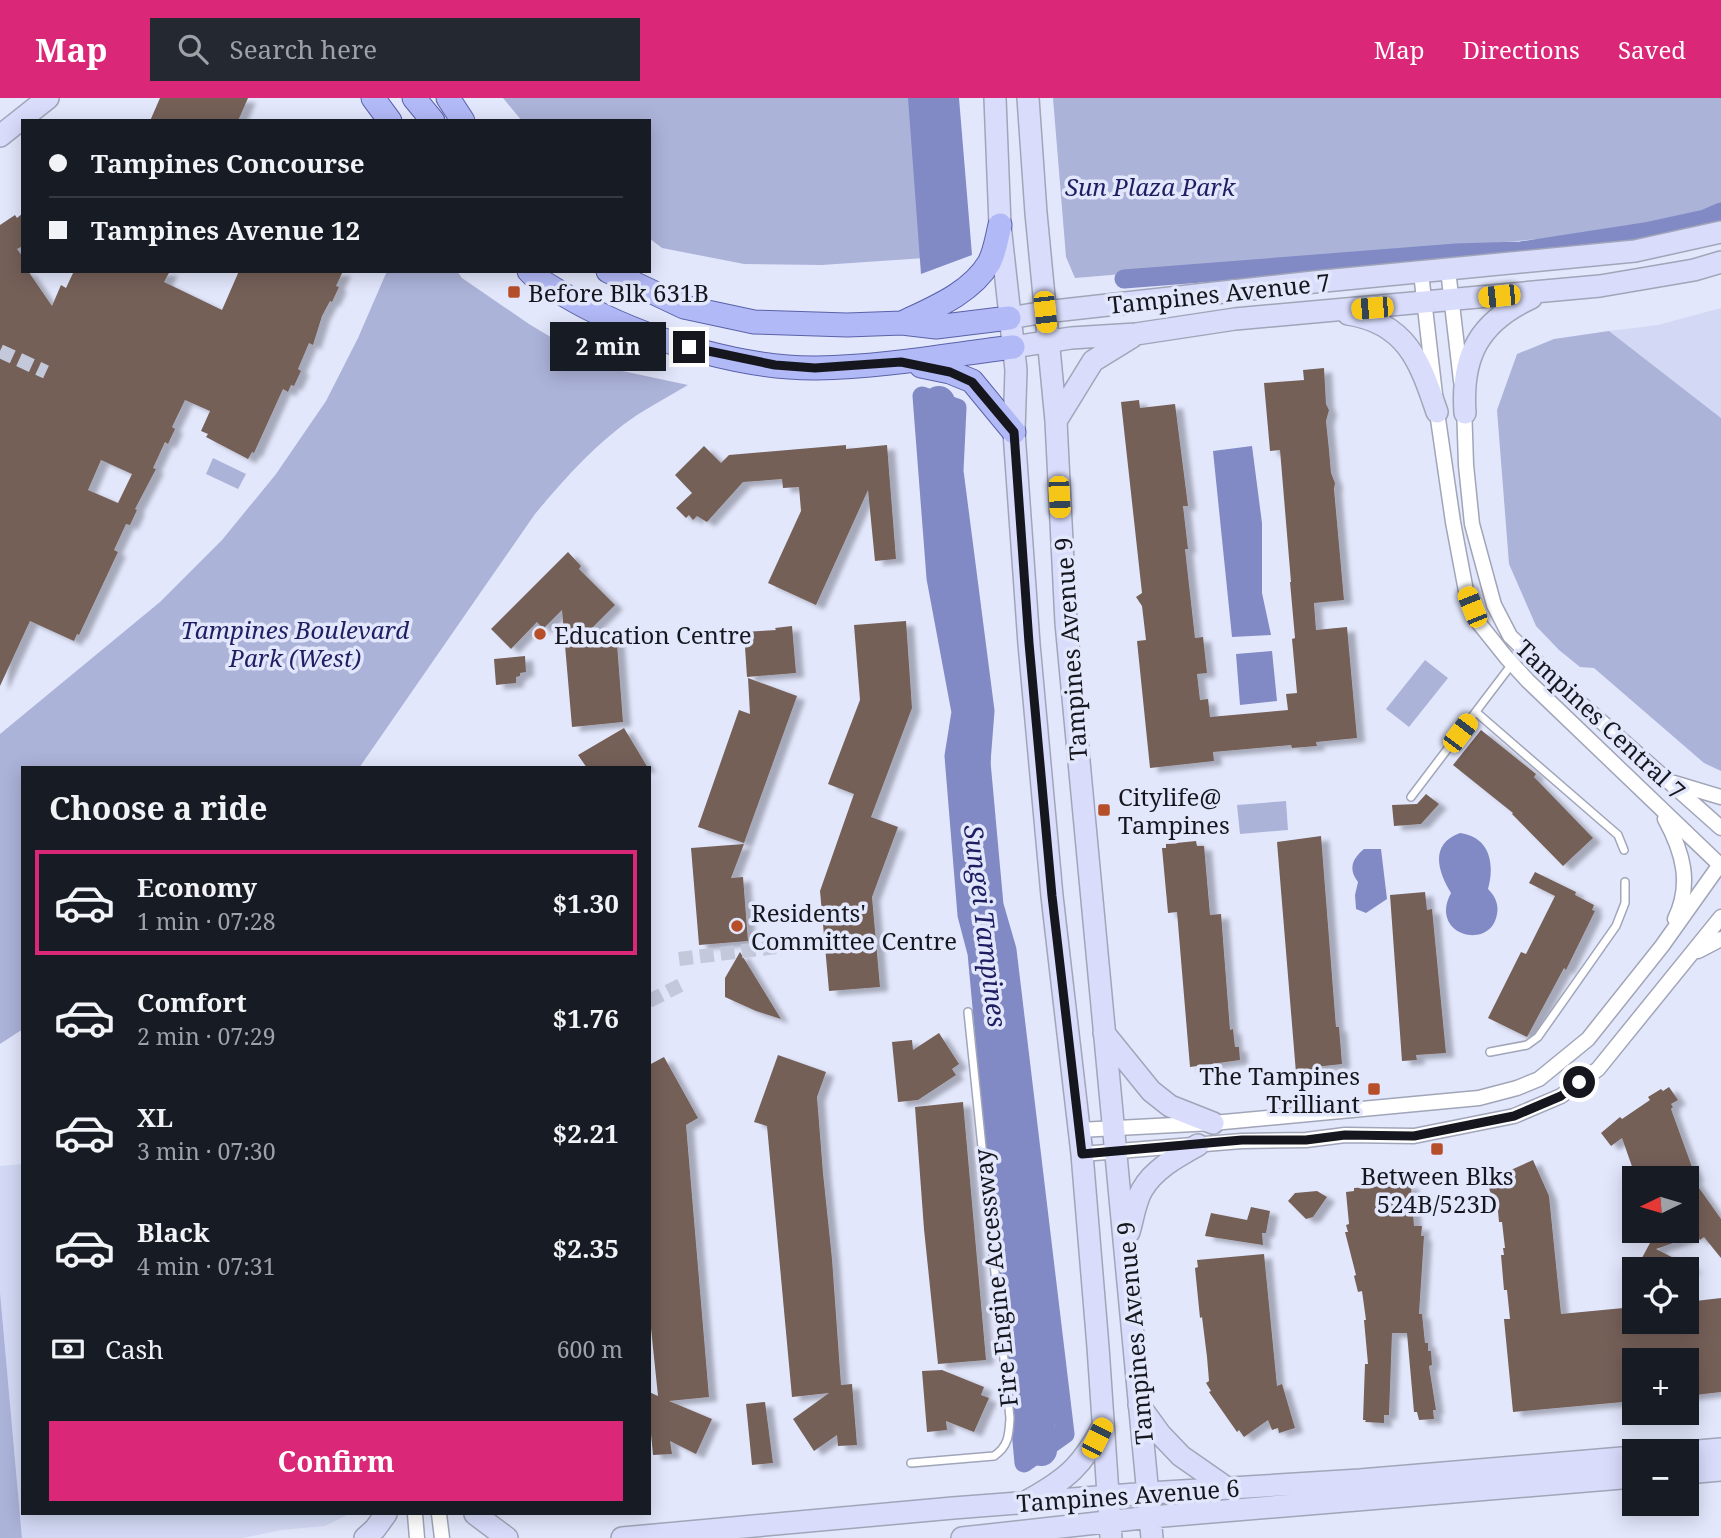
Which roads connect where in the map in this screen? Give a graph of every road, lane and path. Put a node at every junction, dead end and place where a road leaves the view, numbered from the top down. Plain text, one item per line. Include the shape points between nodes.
1 (48, 98) edge
2 (373, 98) edge
3 (414, 98) edge
4 (448, 98) edge
5 (995, 98) edge
6 (1028, 98) edge
7 (21, 119) edge
8 (21, 119) edge
9 (389, 119) edge
10 (431, 119) edge
11 (462, 119) edge
12 (0, 136) edge
13 (1000, 225) junction
14 (1721, 232) edge
15 (1721, 262) edge
16 (1448, 270) junction
17 (531, 273) edge
18 (612, 273) edge
19 (1421, 273) junction
20 (1546, 292) junction
21 (1452, 301) junction
22 (1424, 303) junction
23 (1329, 311) junction
24 (1045, 312) junction
25 (1009, 318) junction
26 (902, 323) junction
27 (1136, 334) junction
28 (1048, 340) junction
29 (1013, 347) junction
30 (901, 362) junction
31 (1437, 412) junction
32 (1465, 413) junction
33 (1055, 421) junction
34 (1014, 432) junction
35 (1512, 664) junction
36 (1476, 712) junction
37 (1666, 780) junction
38 (1411, 797) dead end
39 (1721, 797) edge
40 (1658, 807) junction
41 (1721, 828) edge
42 (1624, 850) dead end
43 (1720, 865) edge
44 (1625, 882) dead end
45 (1721, 917) edge
46 (1721, 939) edge
47 (1662, 946) junction
48 (1688, 957) junction
49 (968, 1012) dead end
50 (1104, 1032) junction
51 (1490, 1052) dead end
52 (1213, 1123) junction
53 (1114, 1128) junction
54 (1079, 1130) junction
55 (1198, 1145) junction
56 (1116, 1151) junction
57 (1082, 1154) junction
58 (1125, 1243) junction
59 (1138, 1404) junction
60 (1104, 1424) junction
61 (1721, 1449) edge
62 (1699, 1451) edge
63 (1622, 1458) edge
64 (911, 1463) dead end
65 (1721, 1470) edge
66 (1699, 1472) edge
67 (1622, 1478) edge
68 (1227, 1488) junction
69 (1149, 1493) junction
70 (1107, 1497) junction
71 (1024, 1503) junction
72 (385, 1515) edge
73 (415, 1515) edge
74 (439, 1515) edge
75 (476, 1515) edge
76 (1152, 1527) edge
77 (1110, 1530) edge
78 (1014, 1535) edge
79 (365, 1538) edge
80 (417, 1538) edge
81 (442, 1538) edge
82 (507, 1538) edge
83 (622, 1538) edge
84 (961, 1538) edge

1 - 7 main road
2 - 9 main road
3 - 10 main road
4 - 11 main road
5 - 13 main road, Tampines Avenue 9
6 - 24 main road, Tampines Avenue 9
8 - 12 main road
13 - 25 main road, Tampines Avenue 9
13 - 26 main road, Tampines Avenue 9 via 989,262 972,282 946,302
14 - 16 main road, Tampines Avenue 7 via 1634,251
15 - 20 main road, Tampines Avenue 7 via 1639,281
16 - 19 main road, Tampines Avenue 7
16 - 21 street, Tampines Central 7
17 - 30 main road via 592,310 646,334 710,353 815,368
18 - 26 main road via 684,306 754,322
19 - 22 street, Tampines Central 7
19 - 24 main road, Tampines Avenue 7
20 - 21 main road, Tampines Avenue 7
20 - 32 main road via 1502,314 1481,335 1466,374
21 - 22 main road, Tampines Avenue 7
21 - 32 street, Tampines Central 7
22 - 23 main road, Tampines Avenue 7
22 - 31 street, Tampines Central 7
23 - 27 main road, Tampines Avenue 7
23 - 31 main road via 1365,319 1398,334 1422,369
24 - 25 main road, Tampines Avenue 7
24 - 28 main road, Tampines Avenue 9
25 - 26 main road via 936,327
25 - 29 main road, Tampines Avenue 9
27 - 28 main road, Tampines Avenue 7
27 - 33 main road via 1093,361
28 - 29 main road, Tampines Avenue 7
28 - 33 main road, Tampines Avenue 9
29 - 30 main road
29 - 34 main road, Tampines Avenue 9
30 - 34 main road via 950,372 972,382
31 - 35 street, Tampines Central 7 via 1466,591 1478,622
32 - 37 street, Tampines Central 7 via 1472,524 1494,605 1510,636
33 - 50 main road, Tampines Avenue 9 via 1066,623
34 - 54 main road, Tampines Avenue 9 via 1047,844
35 - 36 lane
35 - 40 street, Tampines Central 7
36 - 38 lane
36 - 42 lane via 1618,835
37 - 39 street
37 - 41 street, Tampines Central 7
40 - 43 street, Tampines Central 7
40 - 47 street, Tampines Central 7 via 1680,846 1684,890
43 - 47 street
44 - 51 lane via 1625,903 1616,926 1538,1037 1527,1045
45 - 48 street
46 - 48 street
47 - 52 street via 1588,1039 1539,1079 1517,1088 1479,1098
48 - 55 street via 1598,1069 1561,1096 1514,1116 1414,1136 1345,1135
49 - 64 lane, Fire Engine Accessway via 1009,1434 1003,1450 995,1456
50 - 52 main road via 1151,1091 1170,1105
50 - 53 main road, Tampines Avenue 9
52 - 53 street
53 - 54 street
53 - 56 main road, Tampines Avenue 9
54 - 57 main road, Tampines Avenue 9
55 - 56 street
55 - 58 main road via 1152,1177 1142,1191
56 - 57 street
56 - 58 main road, Tampines Avenue 9
57 - 60 main road, Tampines Avenue 9
58 - 59 main road, Tampines Avenue 9
59 - 68 main road via 1181,1456
59 - 69 main road, Tampines Avenue 9
60 - 70 main road, Tampines Avenue 9
60 - 71 main road via 1089,1452 1064,1479
61 - 62 main road
63 - 68 main road, Tampines Avenue 6
65 - 66 main road
67 - 76 main road, Tampines Avenue 6
68 - 69 main road, Tampines Avenue 6
69 - 70 main road, Tampines Avenue 6
69 - 76 main road, Tampines Avenue 9
70 - 71 main road, Tampines Avenue 6
70 - 77 main road, Tampines Avenue 9
71 - 83 main road, Tampines Avenue 6
72 - 79 main road
73 - 80 street
74 - 81 street
75 - 82 main road
76 - 77 main road, Tampines Avenue 6
77 - 78 main road, Tampines Avenue 6
78 - 84 main road, Tampines Avenue 6

